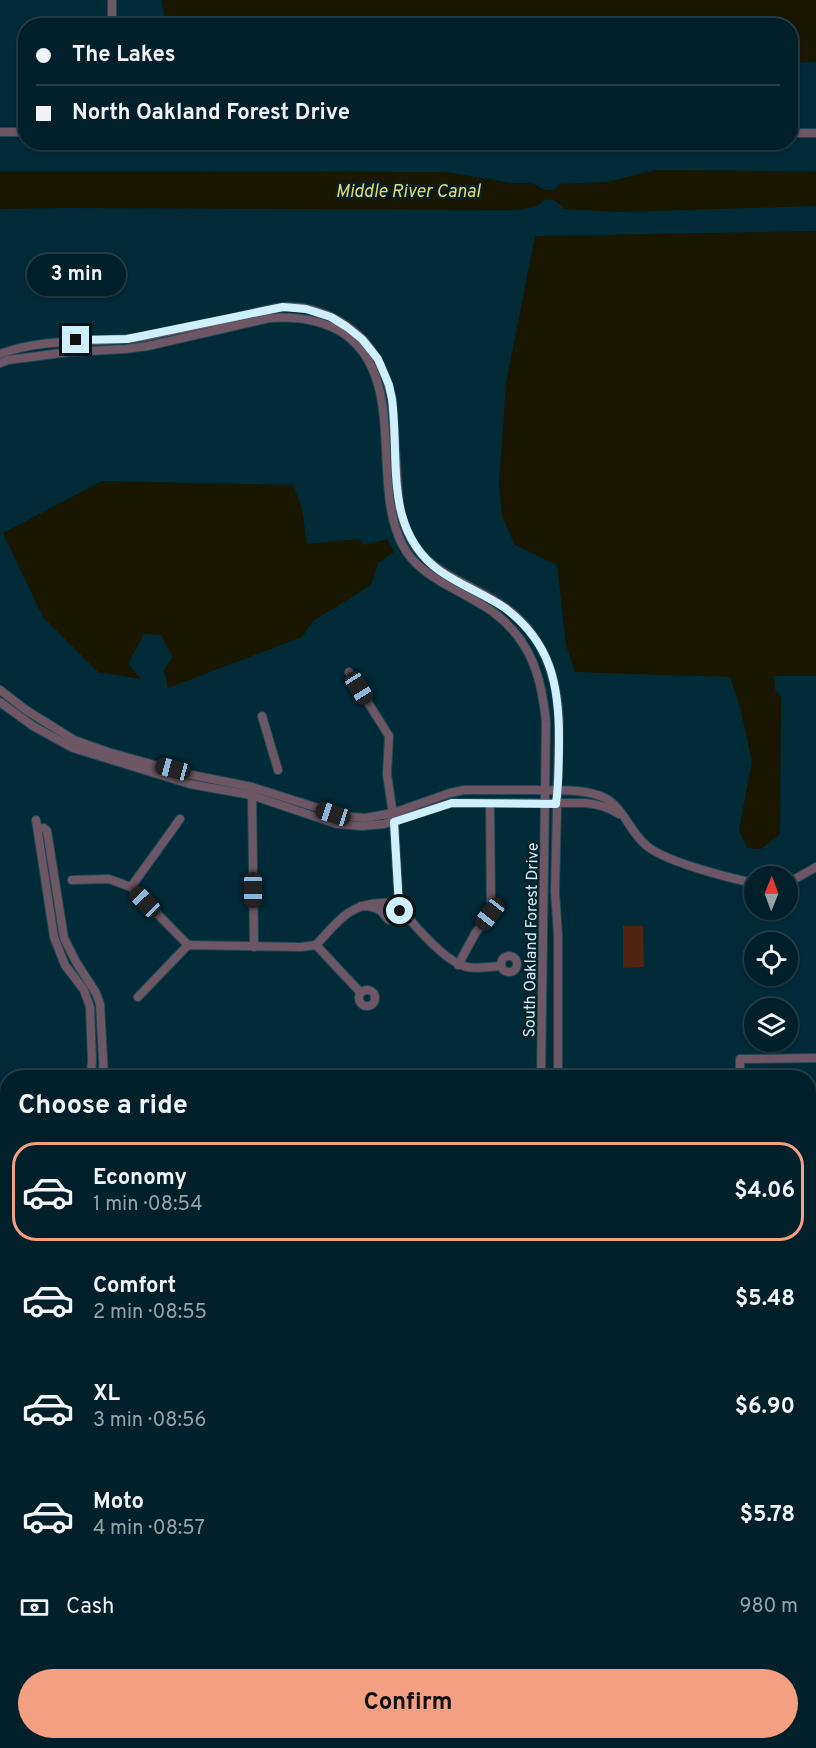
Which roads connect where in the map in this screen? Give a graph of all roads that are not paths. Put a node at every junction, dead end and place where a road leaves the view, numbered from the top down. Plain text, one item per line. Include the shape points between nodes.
1 (112, 0) edge
2 (112, 18) edge
3 (0, 132) edge
4 (18, 132) edge
5 (798, 133) edge
6 (816, 133) edge
7 (0, 354) edge
8 (0, 363) edge
9 (349, 672) dead end
10 (0, 690) edge
11 (0, 702) edge
12 (262, 716) dead end
13 (66, 739) junction
14 (278, 770) dead end
15 (544, 790) junction
16 (558, 790) junction
17 (252, 791) junction
18 (490, 802) junction
19 (544, 804) junction
20 (556, 804) junction
21 (623, 817) junction
22 (394, 818) junction
23 (180, 819) dead end
24 (816, 867) edge
25 (798, 877) edge
26 (72, 880) dead end
27 (744, 881) edge
28 (131, 887) junction
29 (361, 906) junction
30 (395, 907) junction
31 (382, 913) junction
32 (188, 945) junction
33 (316, 945) junction
34 (254, 947) junction
35 (458, 965) junction
36 (501, 966) dead end
37 (87, 979) junction
38 (79, 984) junction
39 (361, 993) dead end
40 (138, 997) dead end
41 (99, 1001) junction
42 (89, 1004) junction
43 (816, 1058) edge
44 (91, 1070) edge
45 (104, 1070) edge
46 (541, 1070) edge
47 (558, 1070) edge
48 (740, 1070) edge

1 - 2 street
3 - 4 street
5 - 6 street
7 - 16 street via 53,341 144,337 283,307 323,314 354,332 378,359 389,385 399,507 414,545 438,570 513,614 549,662 558,699
8 - 15 street, South Oakland Forest Drive via 69,352 148,346 280,317 311,319 344,334 364,354 378,385 392,513 403,546 433,577 478,602 508,625 534,664 546,723
9 - 22 street via 389,736 387,774
10 - 13 street
11 - 13 street via 33,726
12 - 14 street
13 - 17 street via 73,748 158,770 190,784
15 - 16 street
15 - 19 street, South Oakland Forest Drive
15 - 22 street via 464,790
16 - 20 street
16 - 21 street via 607,799
17 - 22 street via 337,824 370,826
17 - 34 street
18 - 19 street
18 - 22 street via 446,804
18 - 35 street via 490,914
19 - 20 street
19 - 46 street, South Oakland Forest Drive
20 - 21 street via 595,804
20 - 47 street
21 - 27 street via 638,838 660,855
22 - 30 street
23 - 28 street
24 - 25 street
26 - 28 street via 109,879
28 - 32 street
29 - 30 street
29 - 31 street
29 - 33 street via 346,914
30 - 31 street via 383,907
30 - 31 street via 394,920
30 - 35 street
32 - 34 street
32 - 40 street
33 - 34 street
33 - 39 street
35 - 36 street
37 - 38 street
37 - 38 street via 64,938 47,831 37,824 54,937
37 - 41 street
38 - 42 street
41 - 42 street
41 - 45 street
42 - 44 street
43 - 48 street via 740,1059

